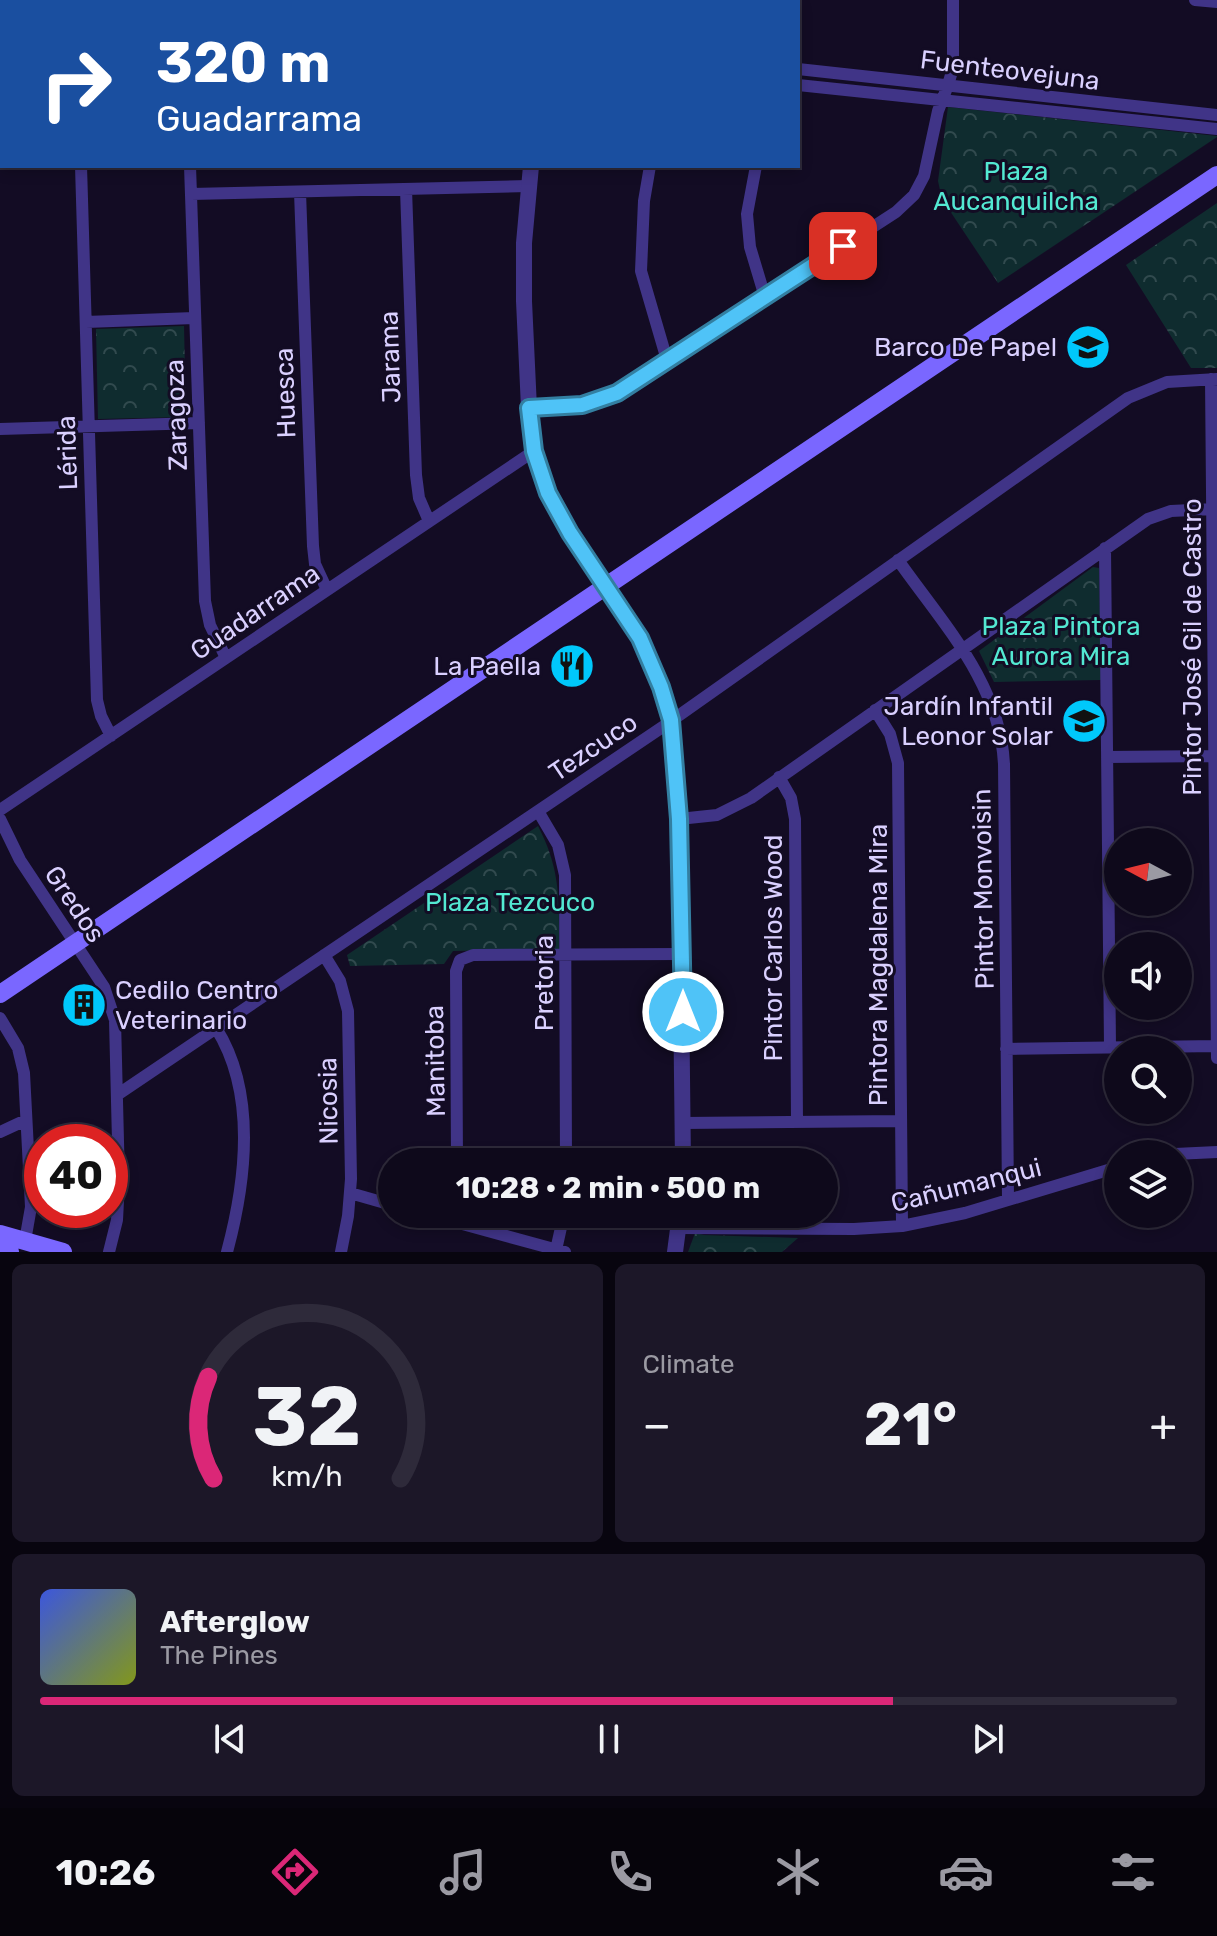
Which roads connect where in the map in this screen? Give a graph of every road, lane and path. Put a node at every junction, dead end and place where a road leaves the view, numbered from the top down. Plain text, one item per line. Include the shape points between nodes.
1 (953, 0) edge
2 (1195, 0) edge
3 (1217, 2) edge
4 (800, 69) edge
5 (800, 85) edge
6 (948, 85) junction
7 (942, 101) junction
8 (1217, 115) edge
9 (1217, 129) edge
10 (81, 168) edge
11 (190, 168) edge
12 (531, 168) edge
13 (650, 168) edge
14 (756, 168) edge
15 (1217, 175) edge
16 (528, 186) junction
17 (406, 189) junction
18 (300, 192) junction
19 (191, 194) junction
20 (765, 297) junction
21 (194, 318) junction
22 (86, 322) junction
23 (667, 360) junction
24 (1214, 379) edge
25 (529, 408) junction
26 (199, 423) junction
27 (88, 427) junction
28 (0, 429) edge
29 (534, 451) junction
30 (1212, 509) junction
31 (429, 521) junction
32 (1105, 548) junction
33 (898, 560) junction
34 (606, 584) junction
35 (327, 590) junction
36 (961, 649) junction
37 (226, 658) junction
38 (875, 710) junction
39 (671, 720) junction
40 (111, 736) junction
41 (1216, 756) edge
42 (1107, 757) junction
43 (779, 777) junction
44 (0, 810) edge
45 (538, 811) junction
46 (0, 819) edge
47 (679, 819) junction
48 (74, 944) junction
49 (682, 954) junction
50 (324, 955) junction
51 (566, 955) junction
52 (0, 994) edge
53 (0, 1018) edge
54 (216, 1028) junction
55 (1110, 1036) edge
56 (1192, 1046) edge
57 (1217, 1046) edge
58 (1104, 1047) edge
59 (1006, 1049) junction
60 (1217, 1058) edge
61 (117, 1095) junction
62 (26, 1120) junction
63 (901, 1121) junction
64 (797, 1122) junction
65 (683, 1123) junction
66 (0, 1132) edge
67 (457, 1148) edge
68 (566, 1148) edge
69 (683, 1148) edge
70 (1217, 1152) edge
71 (1192, 1153) edge
72 (1104, 1171) edge
73 (350, 1193) junction
74 (1008, 1199) junction
75 (378, 1201) edge
76 (838, 1225) edge
77 (902, 1226) junction
78 (485, 1228) edge
79 (563, 1228) edge
80 (679, 1228) edge
81 (0, 1234) edge
82 (17, 1246) edge
83 (0, 1249) edge
84 (561, 1251) edge
85 (63, 1252) edge
86 (109, 1252) edge
87 (227, 1252) edge
88 (341, 1252) edge
89 (675, 1252) edge

1 - 6 street
2 - 3 street
4 - 6 street, Fuenteovejuna
5 - 7 street, Fuenteovejuna
6 - 7 street
6 - 8 street, Fuenteovejuna
7 - 9 street, Fuenteovejuna
7 - 20 street via 924,176 914,195
10 - 22 street, Lérida
11 - 19 street, Zaragoza
12 - 16 street
13 - 23 street via 641,271
14 - 20 street via 747,214 750,247
15 - 34 main road
16 - 17 street
16 - 25 street via 524,243
17 - 18 street
17 - 31 street, Jarama via 416,475
18 - 19 street
18 - 35 street, Huesca via 313,546
19 - 21 street, Zaragoza
20 - 23 street
21 - 22 street
21 - 26 street, Zaragoza
22 - 27 street, Lérida
23 - 25 street via 594,402
24 - 30 street, Pintor José Gil de Castro
24 - 33 street, Tezcuco via 1167,382 1128,398
25 - 29 street
26 - 27 street
26 - 37 street, Zaragoza via 205,601
27 - 28 street
27 - 40 street, Lérida via 97,700
29 - 31 street, Guadarrama
29 - 34 street via 558,513
30 - 32 street via 1159,514
30 - 41 street, Pintor José Gil de Castro
31 - 35 street, Guadarrama
32 - 36 street
32 - 42 street
33 - 36 street, Pintor Monvoisin
33 - 39 street, Tezcuco
34 - 39 street via 640,638
34 - 48 main road
35 - 37 street, Guadarrama
36 - 38 street
36 - 59 street, Pintor Monvoisin via 991,698 1003,746
37 - 40 street, Guadarrama
38 - 43 street
38 - 63 street, Pintora Magdalena Mira via 890,734 898,763
39 - 45 street, Tezcuco
39 - 47 street
40 - 44 street, Guadarrama
41 - 42 street
41 - 57 street, Pintor José Gil de Castro
42 - 55 street
43 - 47 street via 729,811
43 - 64 street, Pintor Carlos Wood via 795,819
45 - 50 street, Tezcuco
45 - 51 street, Pretoria via 564,865
46 - 48 street, Gredos
47 - 49 street
48 - 52 main road
48 - 61 street, Gredos via 111,1002
49 - 51 street
49 - 65 street
50 - 54 street, Tezcuco
50 - 73 street, Nicosia via 340,981 348,1011
51 - 67 street, Manitoba via 468,955 460,960
51 - 68 street, Pretoria
53 - 62 street via 22,1059
54 - 61 street, Tezcuco
54 - 87 street via 233,1059 242,1101 240,1190
56 - 57 street
57 - 60 street, Pintor José Gil de Castro
58 - 59 street
59 - 74 street, Pintor Monvoisin
61 - 86 street, Gredos via 117,1220
62 - 66 street
62 - 82 street via 31,1207
63 - 64 street
63 - 77 street, Pintora Magdalena Mira
64 - 65 street
65 - 69 street
70 - 71 street
72 - 74 street, Cañumanqui
73 - 75 street
73 - 88 street, Nicosia
74 - 77 street, Cañumanqui
76 - 77 street, Cañumanqui
78 - 84 street
79 - 84 street
80 - 89 street
81 - 82 main road
82 - 83 main road
82 - 85 main road

